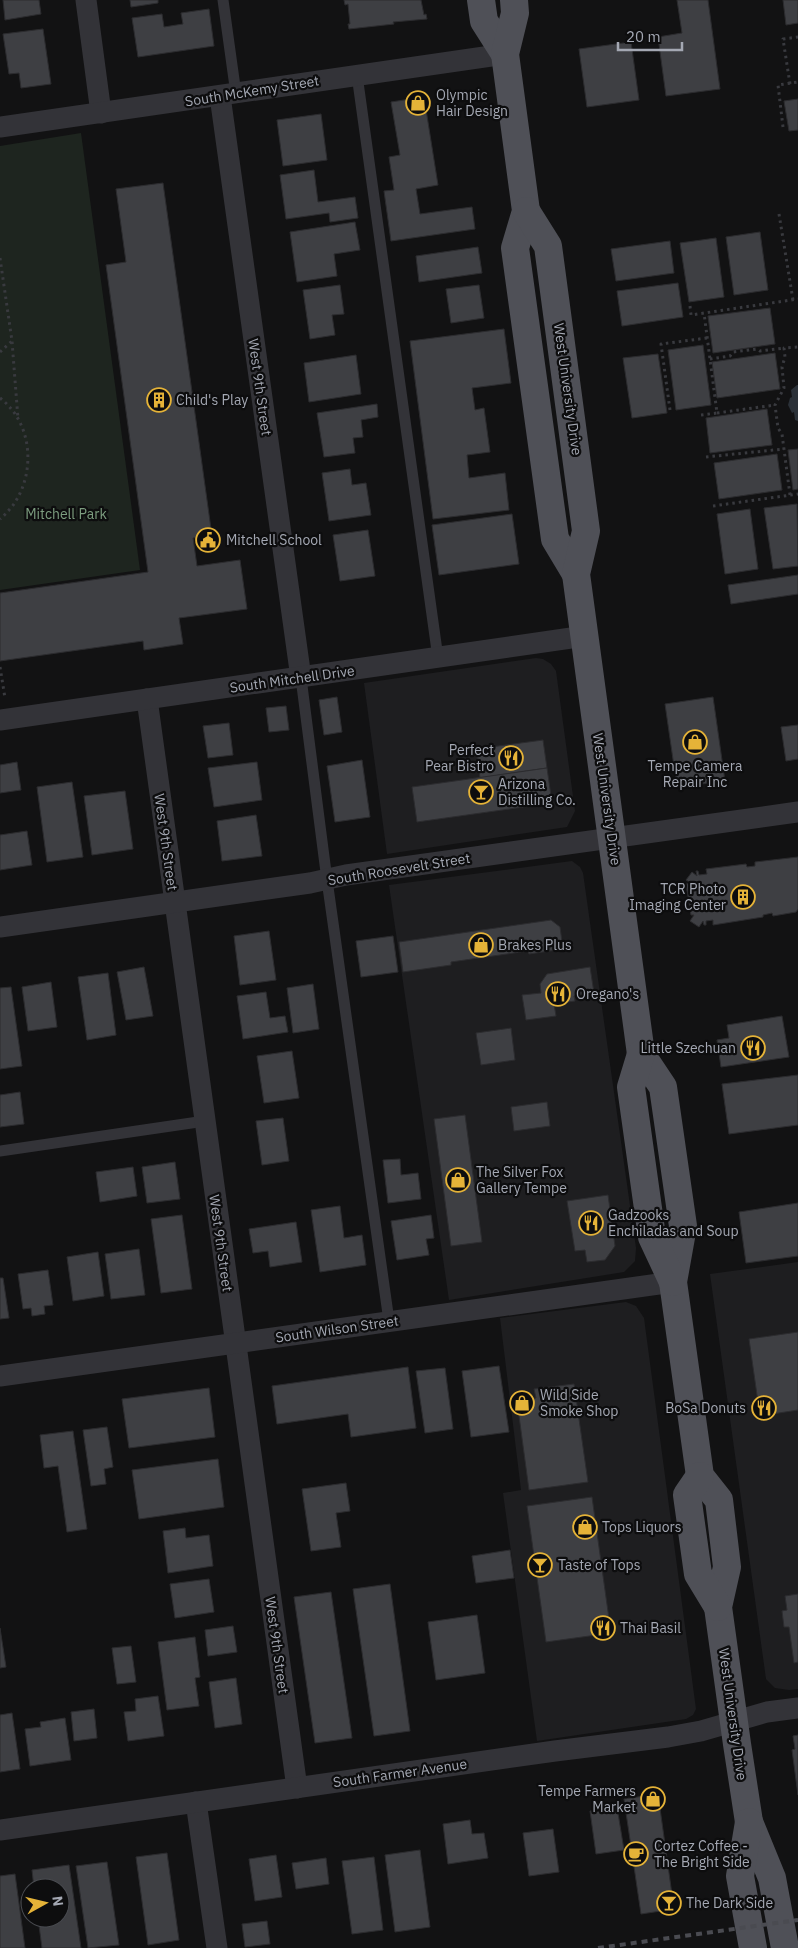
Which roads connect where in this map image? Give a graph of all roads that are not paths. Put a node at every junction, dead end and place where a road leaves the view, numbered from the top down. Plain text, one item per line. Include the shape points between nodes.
1 (86, 0) edge
2 (223, 0) edge
3 (481, 0) edge
4 (514, 0) edge
5 (505, 54) junction
6 (357, 75) junction
7 (228, 95) junction
8 (101, 113) junction
9 (0, 127) edge
10 (585, 636) junction
11 (438, 658) junction
12 (301, 678) junction
13 (147, 699) junction
14 (3, 712) edge
15 (798, 812) edge
16 (612, 837) junction
17 (327, 880) junction
18 (174, 902) junction
19 (0, 927) edge
20 (205, 1121) junction
21 (0, 1151) edge
22 (673, 1282) junction
23 (389, 1321) junction
24 (235, 1343) junction
25 (0, 1376) edge
26 (798, 1708) edge
27 (734, 1721) junction
28 (297, 1788) junction
29 (196, 1802) junction
30 (749, 1822) junction
31 (0, 1830) edge
32 (217, 1948) edge
33 (753, 1948) edge
34 (785, 1948) edge

1 - 8 street
2 - 7 lane
3 - 5 main road, West University Drive via 484,21
4 - 5 main road, West University Drive via 515,13
5 - 6 street, South McKemy Street
5 - 10 main road, West University Drive via 526,211 515,248 555,539 576,574
6 - 7 street, South McKemy Street
6 - 11 lane
7 - 8 street, South McKemy Street
7 - 12 street, West 9th Street
8 - 9 street, South McKemy Street
10 - 11 street, South Mitchell Drive
10 - 16 main road, West University Drive
11 - 12 street, South Mitchell Drive
12 - 13 street, South Mitchell Drive
12 - 17 lane
13 - 14 street, South Mitchell Drive
13 - 18 street, West 9th Street
15 - 16 street, South Roosevelt Street
16 - 17 street, South Roosevelt Street
16 - 22 main road, West University Drive via 641,1054 631,1087 652,1237
17 - 18 street, South Roosevelt Street
17 - 23 lane
18 - 19 street, South Roosevelt Street
18 - 20 street, West 9th Street
20 - 21 lane
20 - 24 street, West 9th Street
22 - 23 street, South Wilson Street
22 - 27 main road, West University Drive via 700,1476 719,1500 720,1507 727,1567 718,1607
23 - 24 street, South Wilson Street
24 - 25 street, South Wilson Street
24 - 28 street, West 9th Street
26 - 27 street, South Farmer Avenue
27 - 28 street, South Farmer Avenue via 701,1731
27 - 30 main road, West University Drive
28 - 29 street, South Farmer Avenue
29 - 31 street, South Farmer Avenue
29 - 32 street
30 - 33 main road, West University Drive via 740,1876
30 - 34 main road, West University Drive via 772,1878

